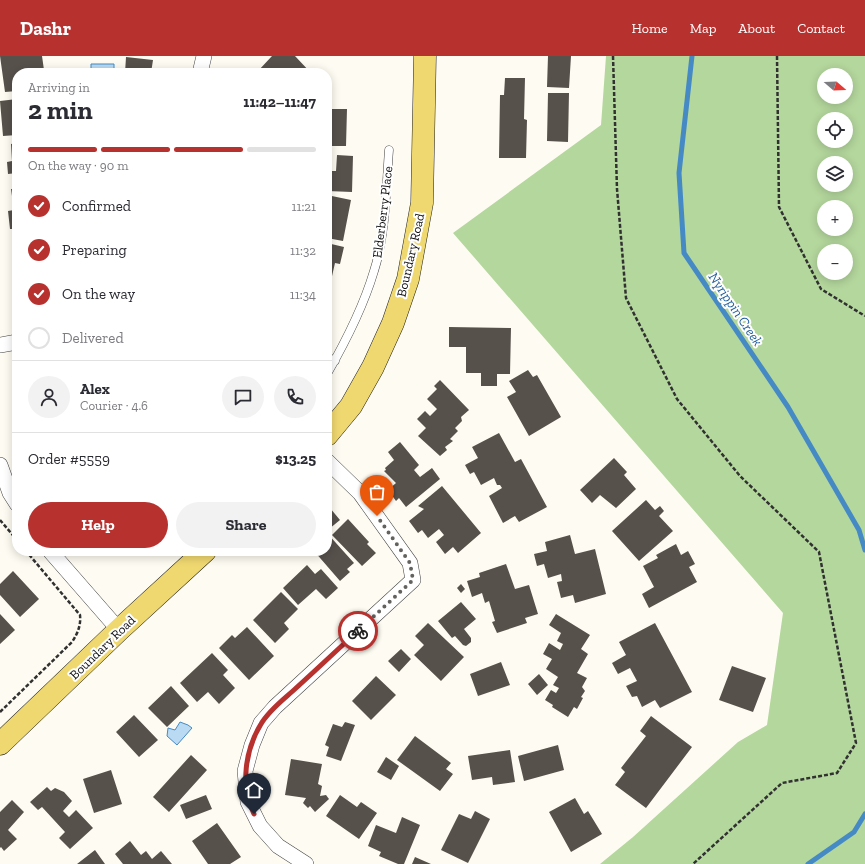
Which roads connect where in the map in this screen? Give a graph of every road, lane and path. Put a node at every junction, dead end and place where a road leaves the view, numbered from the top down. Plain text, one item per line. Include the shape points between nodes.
1 (204, 56) edge
2 (425, 56) edge
3 (613, 56) edge
4 (777, 56) edge
5 (201, 68) edge
6 (389, 150) dead end
7 (865, 316) edge
8 (12, 343) edge
9 (0, 345) edge
10 (332, 357) edge
11 (332, 429) edge
12 (0, 465) edge
13 (332, 466) edge
14 (9, 499) edge
15 (0, 520) edge
16 (12, 534) edge
17 (30, 556) edge
18 (54, 556) edge
19 (200, 556) edge
20 (119, 630) junction
21 (0, 712) edge
22 (0, 744) edge
23 (306, 864) edge
24 (693, 864) edge

1 - 5 street
2 - 11 main road, Boundary Road via 422,203 408,278 393,323 373,367 351,406
3 - 24 path via 617,189 626,298 677,399 740,476 819,552 856,743 837,773 782,783
4 - 7 path via 780,207 821,289
6 - 10 lane, Elderberry Place via 383,224 375,270 357,318
8 - 9 street
12 - 14 street
13 - 23 street via 360,493 410,563 413,580 276,707 261,723 252,745 245,771 248,802 260,826 278,846
15 - 16 path
17 - 21 path via 80,615 81,623 72,642
18 - 20 street
19 - 20 main road, Boundary Road
20 - 22 main road, Boundary Road

